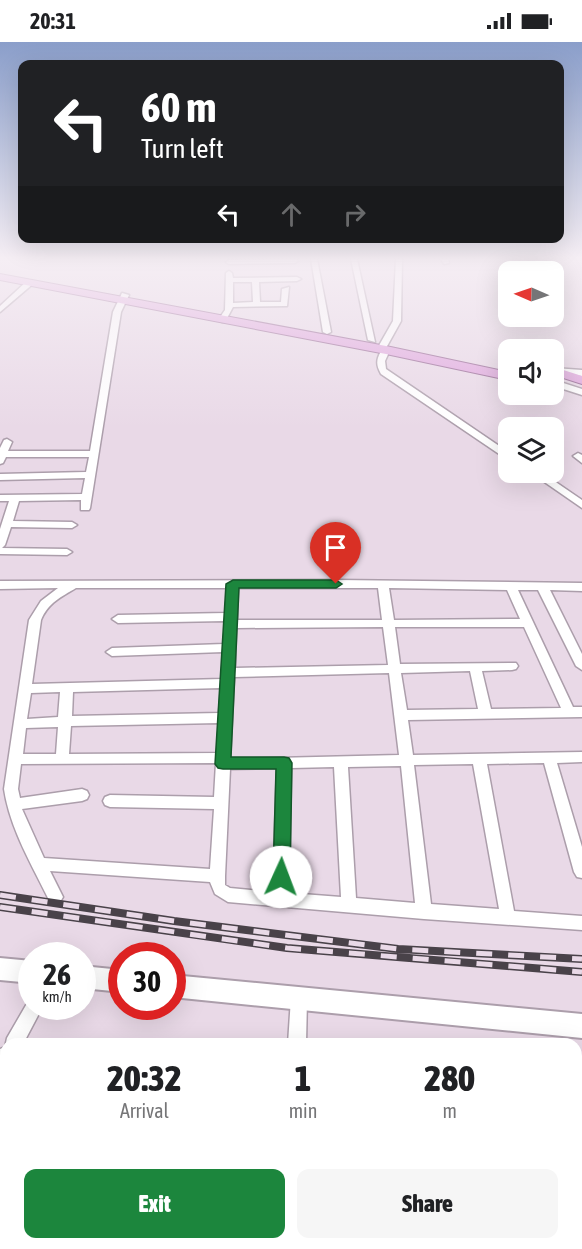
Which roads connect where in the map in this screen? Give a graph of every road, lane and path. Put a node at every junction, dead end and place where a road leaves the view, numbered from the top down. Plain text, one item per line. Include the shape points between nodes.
1 (116, 315) edge
2 (238, 315) edge
3 (239, 315) edge
4 (324, 315) edge
5 (372, 315) edge
6 (396, 315) edge
7 (327, 332) junction
8 (381, 345) junction
9 (498, 360) dead end
10 (564, 372) edge
11 (582, 373) edge
12 (498, 374) edge
13 (564, 374) edge
14 (582, 380) edge
15 (564, 384) edge
16 (564, 386) edge
17 (582, 387) edge
18 (582, 392) edge
19 (7, 442) dead end
20 (498, 449) edge
21 (94, 454) junction
22 (1, 458) edge
23 (90, 475) junction
24 (0, 477) edge
25 (550, 483) edge
26 (0, 498) edge
27 (15, 498) junction
28 (582, 505) edge
29 (7, 524) junction
30 (72, 525) dead end
31 (0, 545) edge
32 (0, 550) edge
33 (67, 552) dead end
34 (233, 584) junction
35 (0, 585) edge
36 (75, 585) junction
37 (383, 585) junction
38 (511, 586) junction
39 (543, 586) junction
40 (582, 587) edge
41 (118, 619) dead end
42 (231, 621) junction
43 (388, 623) junction
44 (528, 623) junction
45 (229, 648) junction
46 (112, 651) dead end
47 (512, 666) dead end
48 (582, 666) edge
49 (475, 667) junction
50 (394, 669) junction
51 (228, 678) junction
52 (67, 688) junction
53 (25, 689) junction
54 (575, 712) edge
55 (486, 714) junction
56 (401, 715) junction
57 (226, 718) junction
58 (65, 721) junction
59 (20, 723) junction
60 (582, 757) edge
61 (549, 758) junction
62 (15, 759) junction
63 (62, 759) junction
64 (479, 759) junction
65 (223, 761) junction
66 (407, 761) junction
67 (341, 762) junction
68 (284, 763) junction
69 (82, 795) dead end
70 (110, 801) dead end
71 (221, 803) junction
72 (13, 805) junction
73 (41, 864) junction
74 (582, 872) edge
75 (217, 876) junction
76 (55, 897) dead end
77 (281, 899) junction
78 (349, 903) junction
79 (424, 912) junction
80 (508, 918) junction
81 (582, 923) edge
82 (0, 969) edge
83 (18, 971) edge
84 (186, 987) edge
85 (299, 998) junction
86 (27, 1020) edge
87 (582, 1026) edge
88 (16, 1038) edge
89 (297, 1038) edge

1 - 21 street
2 - 8 highway
3 - 7 highway
4 - 7 street
5 - 8 street
6 - 8 street
7 - 8 highway
8 - 9 highway
8 - 12 highway
8 - 20 street via 384,372
10 - 11 street
13 - 14 highway
15 - 17 highway
16 - 18 street
19 - 22 street
21 - 22 street
21 - 23 street
23 - 24 street
23 - 27 street via 86,503
25 - 28 street
26 - 27 street
27 - 29 street
29 - 30 street
29 - 31 street
32 - 33 street
34 - 36 street
34 - 37 street
34 - 42 street
35 - 36 street
36 - 53 street via 39,607
37 - 38 street
37 - 43 street
38 - 39 street
38 - 44 street
39 - 40 street
39 - 48 street
41 - 42 street
42 - 43 street
42 - 45 street
43 - 44 street
43 - 50 street
44 - 54 street
45 - 46 street
45 - 51 street
47 - 49 street
49 - 50 street
49 - 55 street
50 - 51 street
50 - 56 street
51 - 52 street
51 - 57 street
52 - 53 street
52 - 58 street
53 - 59 street
54 - 55 street
55 - 56 street
56 - 66 street
57 - 58 street
57 - 65 street
58 - 59 street
58 - 63 street
59 - 62 street
60 - 61 street
61 - 64 street
61 - 74 street
62 - 63 street
62 - 72 street
63 - 65 street
64 - 66 street
64 - 80 street
65 - 68 street
65 - 71 street
66 - 67 street
66 - 79 street
67 - 68 street
67 - 78 street
68 - 77 street
69 - 72 street
70 - 71 street
71 - 75 street
72 - 73 street
73 - 75 street
73 - 76 street
75 - 77 street via 220,892 228,895
77 - 78 street
78 - 79 street
79 - 80 street
80 - 81 street
82 - 83 main road
84 - 85 main road
85 - 87 main road
85 - 89 street
86 - 88 street

